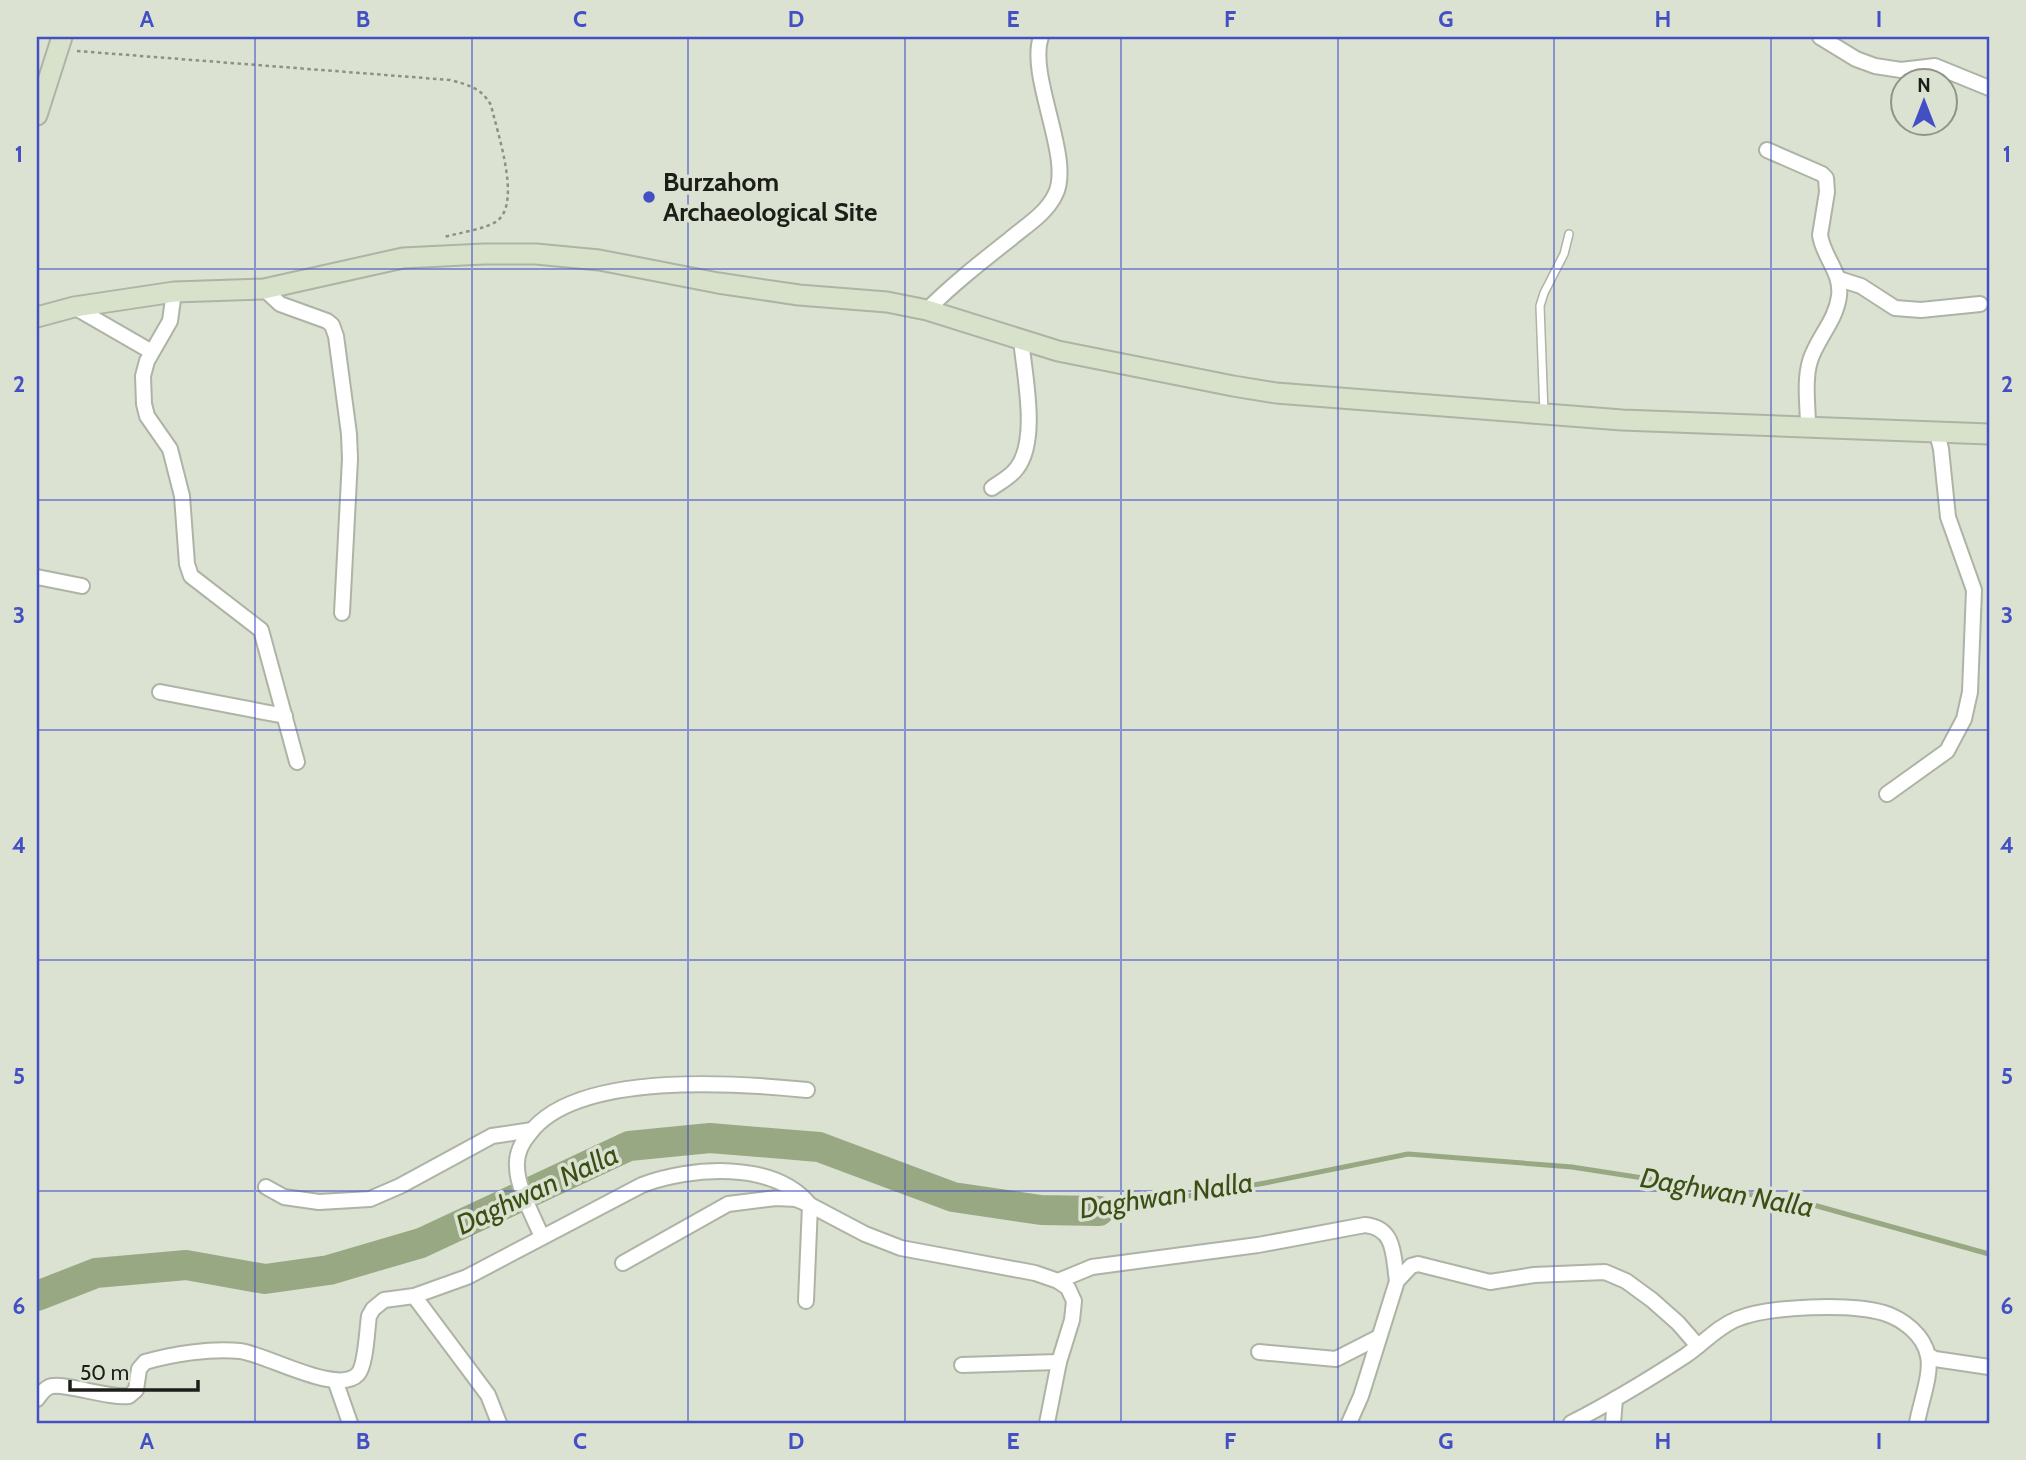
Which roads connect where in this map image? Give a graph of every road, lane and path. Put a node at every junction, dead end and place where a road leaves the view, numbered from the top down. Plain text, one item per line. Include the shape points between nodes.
1 (1041, 37) edge
2 (1820, 37) edge
3 (59, 43) edge
4 (44, 68) edge
5 (1989, 88) edge
6 (37, 116) edge
7 (1768, 150) dead end
8 (1569, 234) dead end
9 (443, 237) dead end
10 (1839, 279) junction
11 (264, 289) junction
12 (174, 292) junction
13 (1980, 304) dead end
14 (74, 307) junction
15 (928, 310) junction
16 (37, 317) edge
17 (1021, 339) junction
18 (152, 352) junction
19 (1544, 414) junction
20 (1808, 427) junction
21 (1937, 433) junction
22 (1989, 434) edge
23 (992, 488) dead end
24 (37, 577) edge
25 (82, 586) dead end
26 (342, 612) dead end
27 (160, 692) dead end
28 (285, 716) junction
29 (297, 762) dead end
30 (1887, 794) dead end
31 (807, 1090) dead end
32 (532, 1130) junction
33 (266, 1187) dead end
34 (810, 1205) junction
35 (542, 1237) junction
36 (624, 1263) dead end
37 (1058, 1281) junction
38 (1397, 1281) junction
39 (414, 1296) junction
40 (806, 1301) dead end
41 (1379, 1337) junction
42 (1698, 1346) junction
43 (1259, 1352) dead end
44 (1928, 1355) junction
45 (1059, 1362) junction
46 (962, 1365) dead end
47 (1989, 1367) edge
48 (335, 1380) junction
49 (37, 1399) edge
50 (1615, 1399) junction
51 (350, 1423) edge
52 (499, 1423) edge
53 (1047, 1423) edge
54 (1349, 1423) edge
55 (1571, 1423) edge
56 (1613, 1423) edge
57 (1917, 1423) edge

1 - 15 street via 1039,59 1058,162 1055,196
2 - 5 street via 1875,66 1901,70 1936,66
3 - 4 street
3 - 9 path via 474,86 491,106 507,180 507,206 495,223
4 - 6 street
7 - 10 street via 1826,178 1821,243
8 - 19 lane via 1541,306
10 - 13 street via 1861,286 1895,308
10 - 20 street via 1836,312 1810,360
11 - 12 street
11 - 15 street via 403,258 536,254
11 - 26 street via 280,304 327,321 336,336 350,458
12 - 14 street
12 - 18 street via 170,321
14 - 16 street
14 - 18 street
15 - 17 street
17 - 19 street via 1058,351 1276,393
17 - 23 street via 1029,425 1026,449 1019,467
18 - 28 street via 144,376 146,416 170,449 182,496 191,576 261,630
19 - 20 street
20 - 21 street
21 - 22 street
21 - 30 street via 1948,517 1975,590 1970,692 1964,719 1947,751
24 - 25 street
27 - 28 street
28 - 29 street
31 - 32 street via 740,1083 634,1088 563,1108
32 - 33 street via 492,1136 370,1199 319,1202 284,1197
32 - 35 street via 518,1156 519,1178
34 - 35 street via 778,1182 736,1171 702,1170 642,1185
34 - 36 street via 776,1198 728,1205
34 - 37 street via 901,1248
34 - 40 street
35 - 39 street via 467,1277
37 - 38 street via 1092,1267 1365,1225 1388,1236
37 - 45 street via 1074,1301
38 - 41 street
38 - 42 street via 1418,1264 1490,1282 1605,1272 1660,1306
39 - 48 street via 384,1300 373,1309 362,1367 353,1377
39 - 52 street via 488,1395
41 - 43 street via 1336,1359
41 - 54 street
42 - 44 street via 1739,1318 1847,1308 1885,1314 1907,1325 1918,1334
42 - 50 street
44 - 47 street
44 - 57 street
45 - 46 street
45 - 53 street
48 - 49 street via 251,1353 220,1351 145,1363 139,1369 136,1390 129,1396 55,1385
48 - 51 street
50 - 55 street
50 - 56 street

